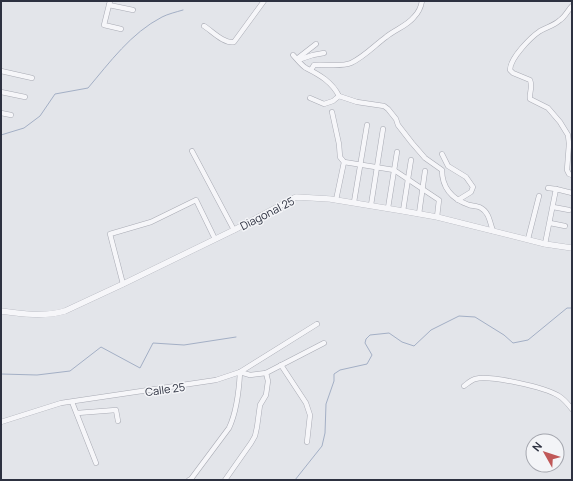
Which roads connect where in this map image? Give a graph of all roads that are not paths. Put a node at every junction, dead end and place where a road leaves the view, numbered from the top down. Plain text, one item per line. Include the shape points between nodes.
1 (264, 1) edge
2 (422, 1) edge
3 (109, 3) edge
4 (572, 6) edge
5 (133, 10) dead end
6 (204, 26) dead end
7 (121, 29) dead end
8 (316, 44) dead end
9 (324, 53) dead end
10 (296, 58) junction
11 (311, 70) junction
12 (1, 71) edge
13 (32, 78) dead end
14 (1, 92) edge
15 (339, 96) junction
16 (25, 97) dead end
17 (310, 98) dead end
18 (332, 112) dead end
19 (1, 113) edge
20 (11, 115) dead end
21 (367, 125) dead end
22 (383, 129) dead end
23 (192, 151) dead end
24 (397, 152) dead end
25 (442, 154) dead end
26 (411, 160) dead end
27 (344, 162) junction
28 (361, 165) junction
29 (448, 166) junction
30 (377, 167) junction
31 (394, 170) junction
32 (442, 170) junction
33 (426, 171) dead end
34 (572, 175) edge
35 (408, 179) junction
36 (548, 188) dead end
37 (423, 189) junction
38 (556, 189) junction
39 (572, 193) edge
40 (539, 196) dead end
41 (336, 200) junction
42 (458, 200) junction
43 (354, 202) junction
44 (371, 205) junction
45 (552, 207) junction
46 (388, 208) junction
47 (569, 210) dead end
48 (403, 211) junction
49 (419, 214) junction
50 (437, 217) junction
51 (550, 223) junction
52 (565, 226) dead end
53 (234, 230) junction
54 (493, 231) junction
55 (215, 239) junction
56 (528, 239) junction
57 (545, 244) junction
58 (572, 248) edge
59 (123, 284) junction
60 (1, 311) edge
61 (317, 324) dead end
62 (324, 343) dead end
63 (281, 365) junction
64 (240, 372) junction
65 (266, 373) junction
66 (464, 386) dead end
67 (72, 402) junction
68 (572, 409) edge
69 (77, 413) junction
70 (118, 421) dead end
71 (1, 422) edge
72 (307, 442) dead end
73 (96, 463) dead end
74 (189, 480) edge
75 (225, 480) edge

1 - 6 street via 234,42 224,40
2 - 11 street via 413,19 362,56 350,63 314,65
3 - 5 street
3 - 7 street via 104,25
4 - 34 street via 560,20 540,31 524,46 514,57 510,70 530,80 530,99 548,108 568,134 567,170
8 - 10 street
9 - 10 street
10 - 11 street
11 - 15 street via 334,86
12 - 13 street
14 - 16 street
15 - 17 street via 324,104
15 - 32 street via 384,106 425,158
18 - 27 street via 340,157
19 - 20 street
21 - 28 street
22 - 30 street
23 - 53 street
24 - 31 street
25 - 29 street
26 - 35 street
27 - 28 street
27 - 41 street
28 - 30 street
28 - 43 street
29 - 32 street
29 - 42 street via 466,177 473,186 471,192
30 - 31 street
30 - 44 street
31 - 35 street
31 - 46 street
32 - 42 street via 446,189
33 - 37 street
35 - 37 street
35 - 48 street
36 - 38 street
37 - 49 street
37 - 50 street via 439,200
38 - 39 street
38 - 45 street
40 - 56 street
41 - 43 street, Diagonal 25
41 - 53 street, Diagonal 25 via 296,197
42 - 54 street via 481,208 487,214
43 - 44 street, Diagonal 25
44 - 46 street, Diagonal 25
45 - 47 street
45 - 51 street
46 - 48 street, Diagonal 25
48 - 49 street, Diagonal 25
49 - 50 street, Diagonal 25
50 - 54 street, Diagonal 25
51 - 52 street
51 - 57 street
53 - 55 street, Diagonal 25
54 - 56 street, Diagonal 25
55 - 59 street, Diagonal 25
55 - 59 street via 196,200 151,222 110,234
56 - 57 street, Diagonal 25
57 - 58 street, Diagonal 25
59 - 60 street, Diagonal 25 via 59,313
61 - 64 street, Calle 25
62 - 63 street
63 - 65 street
63 - 72 street via 306,403 310,415
64 - 65 street via 250,375
64 - 67 street, Calle 25 via 216,380
64 - 74 street via 240,390 229,428
65 - 75 street via 268,381 266,394 260,405 258,427 251,443
66 - 68 street via 474,379 529,384 558,396
67 - 69 street
67 - 71 street, Calle 25 via 61,403
69 - 70 street via 116,410
69 - 73 street

